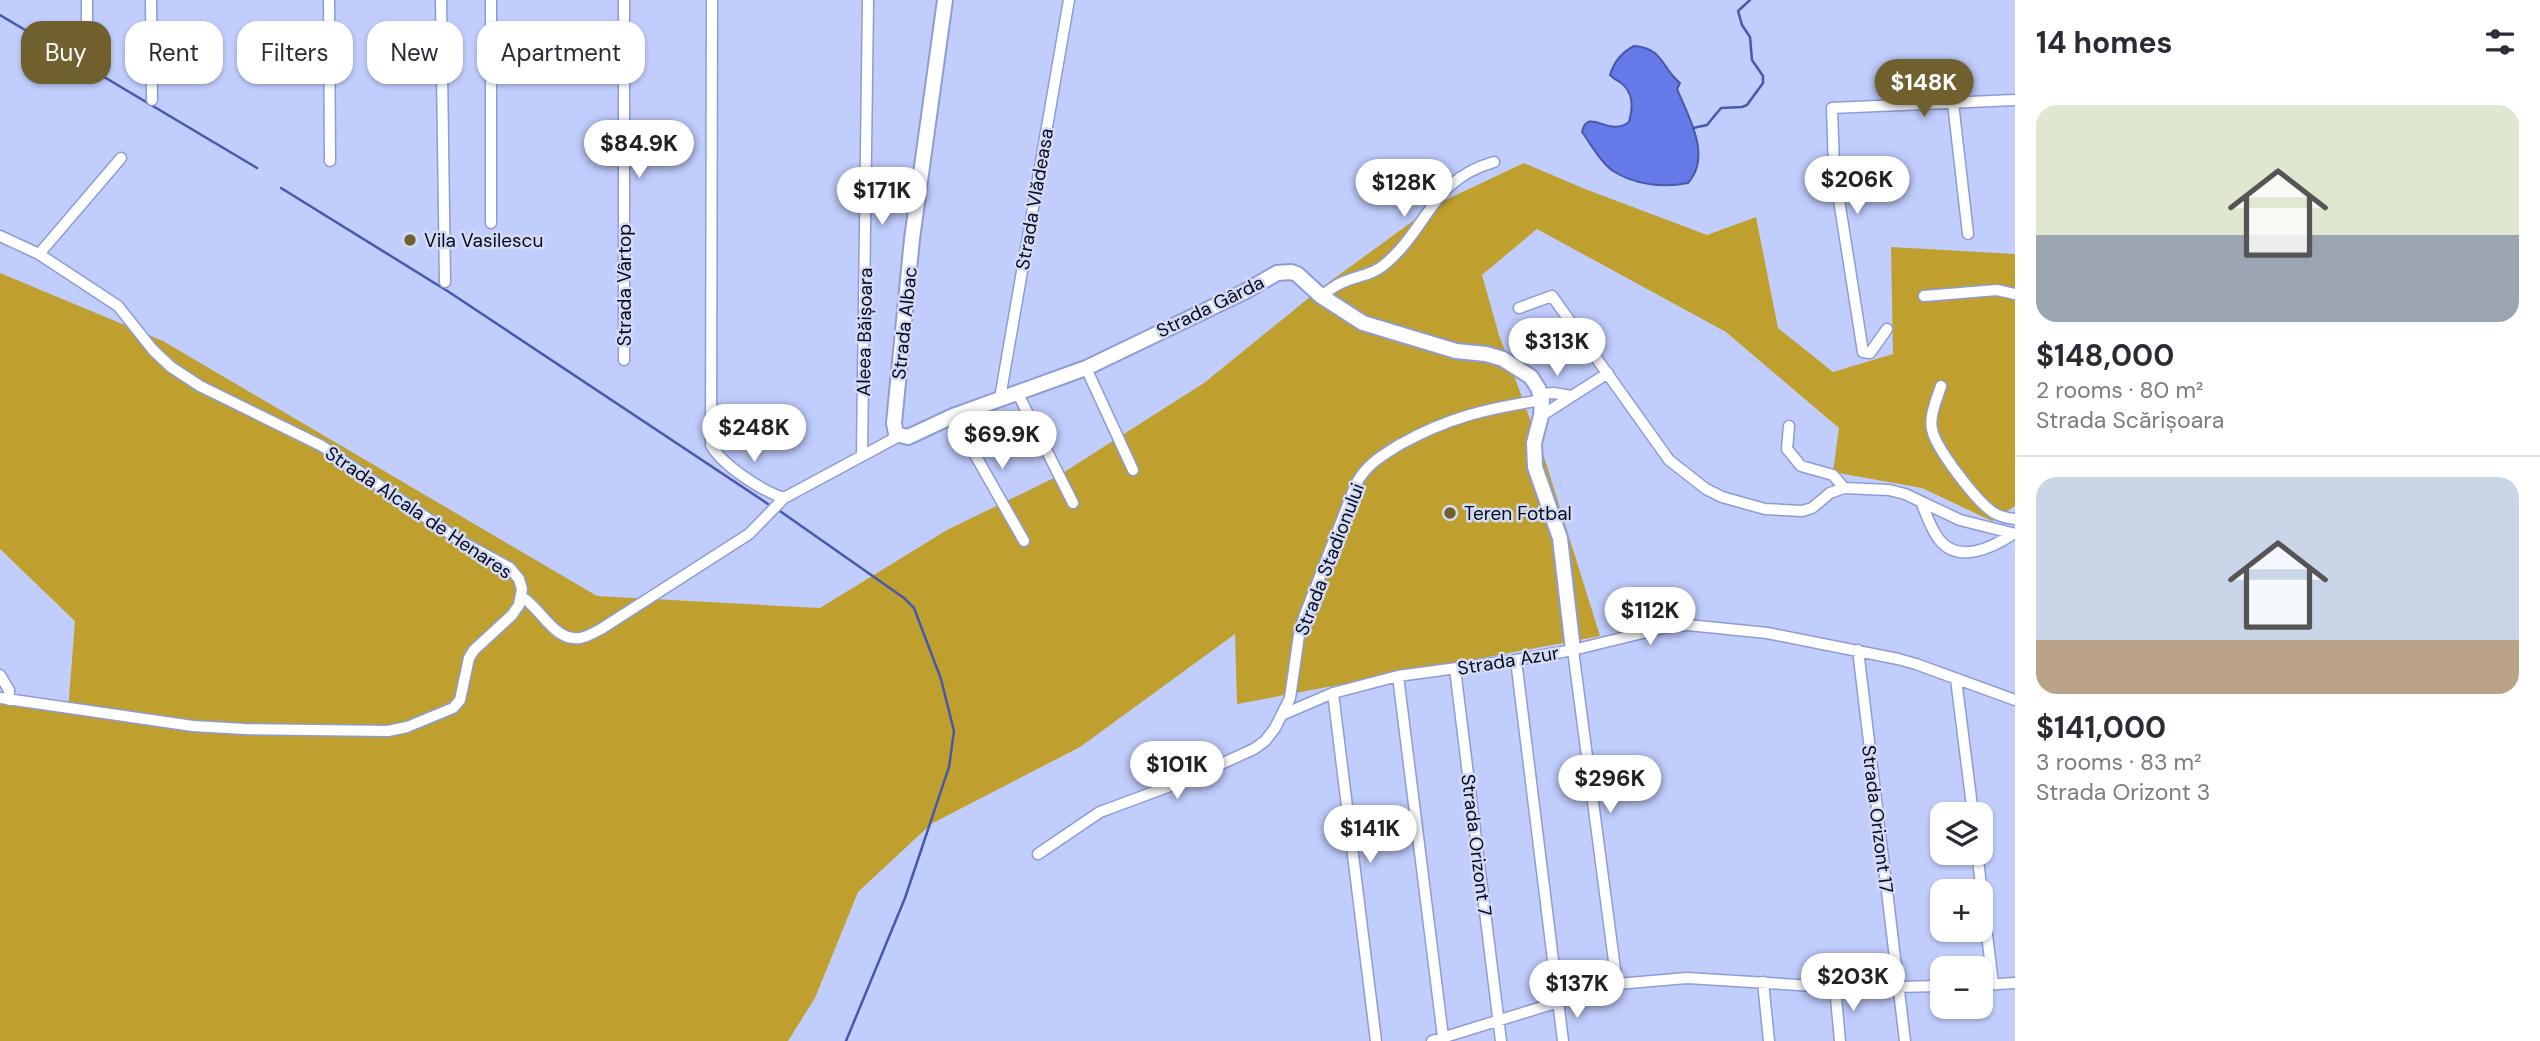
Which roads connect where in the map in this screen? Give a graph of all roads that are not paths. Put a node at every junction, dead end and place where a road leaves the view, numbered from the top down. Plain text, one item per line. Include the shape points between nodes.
1 (87, 0) edge
2 (151, 0) edge
3 (329, 0) edge
4 (441, 0) edge
5 (491, 0) edge
6 (624, 0) edge
7 (712, 0) edge
8 (868, 0) edge
9 (945, 0) edge
10 (1069, 0) edge
11 (87, 21) edge
12 (152, 100) dead end
13 (2015, 100) edge
14 (1953, 103) junction
15 (121, 158) dead end
16 (330, 161) dead end
17 (1494, 162) dead end
18 (491, 223) dead end
19 (1968, 234) dead end
20 (0, 236) edge
21 (39, 254) junction
22 (445, 282) dead end
23 (2015, 294) edge
24 (1321, 296) junction
25 (1924, 296) dead end
26 (1519, 308) dead end
27 (1887, 329) dead end
28 (624, 360) dead end
29 (1086, 368) junction
30 (1608, 373) junction
31 (1941, 386) dead end
32 (1017, 392) junction
33 (1571, 396) junction
34 (1541, 397) junction
35 (1000, 398) junction
36 (953, 416) junction
37 (1541, 416) junction
38 (1789, 426) dead end
39 (899, 436) junction
40 (862, 454) junction
41 (1133, 470) dead end
42 (1844, 488) junction
43 (782, 501) junction
44 (1921, 502) junction
45 (1073, 503) dead end
46 (2015, 519) edge
47 (2014, 534) edge
48 (1024, 541) dead end
49 (522, 597) junction
50 (1573, 650) junction
51 (1858, 650) junction
52 (1516, 660) junction
53 (1455, 669) junction
54 (0, 675) edge
55 (1398, 676) junction
56 (1956, 679) junction
57 (1333, 693) junction
58 (4, 699) edge
59 (2015, 700) edge
60 (1283, 714) junction
61 (1971, 802) edge
62 (1038, 854) dead end
63 (1979, 865) edge
64 (1990, 956) edge
65 (1763, 982) junction
66 (2015, 983) edge
67 (1617, 984) junction
68 (1993, 984) edge
69 (1930, 986) edge
70 (1836, 987) junction
71 (1899, 987) junction
72 (1559, 1001) junction
73 (1499, 1020) junction
74 (1443, 1038) junction
75 (1376, 1041) edge
76 (1432, 1041) edge
77 (1500, 1041) edge
78 (1563, 1041) edge
79 (1769, 1041) edge
80 (1840, 1041) edge
81 (1905, 1041) edge

1 - 11 street
2 - 12 street
3 - 16 street
4 - 22 street
5 - 18 street
6 - 28 street, Strada Vârtop
7 - 43 street via 711,445 722,460
8 - 40 street, Aleea Băișoara
9 - 39 street, Strada Albac via 912,239 894,423
10 - 35 street, Strada Vlădeasa
13 - 14 street
14 - 19 street
14 - 27 street via 1832,108 1834,168 1863,352 1870,353
15 - 21 street
17 - 24 street via 1473,168 1444,190 1410,239 1382,267 1337,284
20 - 21 street, Strada Alcala de Henares
21 - 49 street, Strada Alcala de Henares via 118,306 171,367 322,446 462,542 510,568 519,579
23 - 25 street via 1997,290
24 - 29 street, Strada Gârda via 1297,274 1277,273
24 - 34 street, Strada Gârda via 1363,323 1456,351 1503,359 1531,377
26 - 30 street via 1552,296
29 - 32 street, Strada Gârda
29 - 41 street
30 - 33 street
30 - 42 street via 1669,460 1706,489 1765,509 1791,511 1812,508
31 - 46 street via 1931,426 1934,436 1951,465 1988,509
32 - 35 street, Strada Gârda
32 - 45 street
33 - 34 street, Strada Stadionului via 1554,393
33 - 37 street
34 - 37 street
34 - 60 street, Strada Stadionului via 1461,416 1428,429 1367,467 1356,484 1304,617
35 - 36 street, Strada Gârda
36 - 39 street, Strada Gârda via 908,437
36 - 48 street
37 - 50 street via 1534,443 1535,467 1560,538
38 - 42 street via 1787,449 1801,466 1833,475
39 - 40 street, Strada Gârda
40 - 43 street, Strada Gârda
42 - 44 street via 1889,490
43 - 49 street, Strada Gârda via 748,534 581,638 557,633
44 - 47 street via 1960,520
44 - 47 street via 1938,538 1956,550 1994,547
49 - 58 street, Strada Alcala de Henares via 512,615 469,658 460,700 453,708 388,731 193,726
50 - 51 street, Strada Azur via 1688,625 1767,633
50 - 52 street, Strada Azur
50 - 67 street
51 - 56 street, Strada Azur
51 - 71 street, Strada Orizont 17
52 - 53 street, Strada Azur
52 - 72 street
53 - 55 street, Strada Azur
53 - 73 street, Strada Orizont 7
54 - 58 street via 9,690
55 - 57 street, Strada Azur
55 - 74 street
56 - 59 street, Strada Azur
56 - 61 street
57 - 60 street, Strada Azur
57 - 75 street
60 - 62 street via 1254,749 1100,812
63 - 64 street
65 - 67 street via 1687,978
65 - 70 street
65 - 79 street
66 - 68 street
67 - 72 street
69 - 71 street
70 - 71 street
70 - 80 street
71 - 81 street, Strada Orizont 17
72 - 73 street
72 - 78 street
73 - 74 street
73 - 77 street, Strada Orizont 7
74 - 76 street

